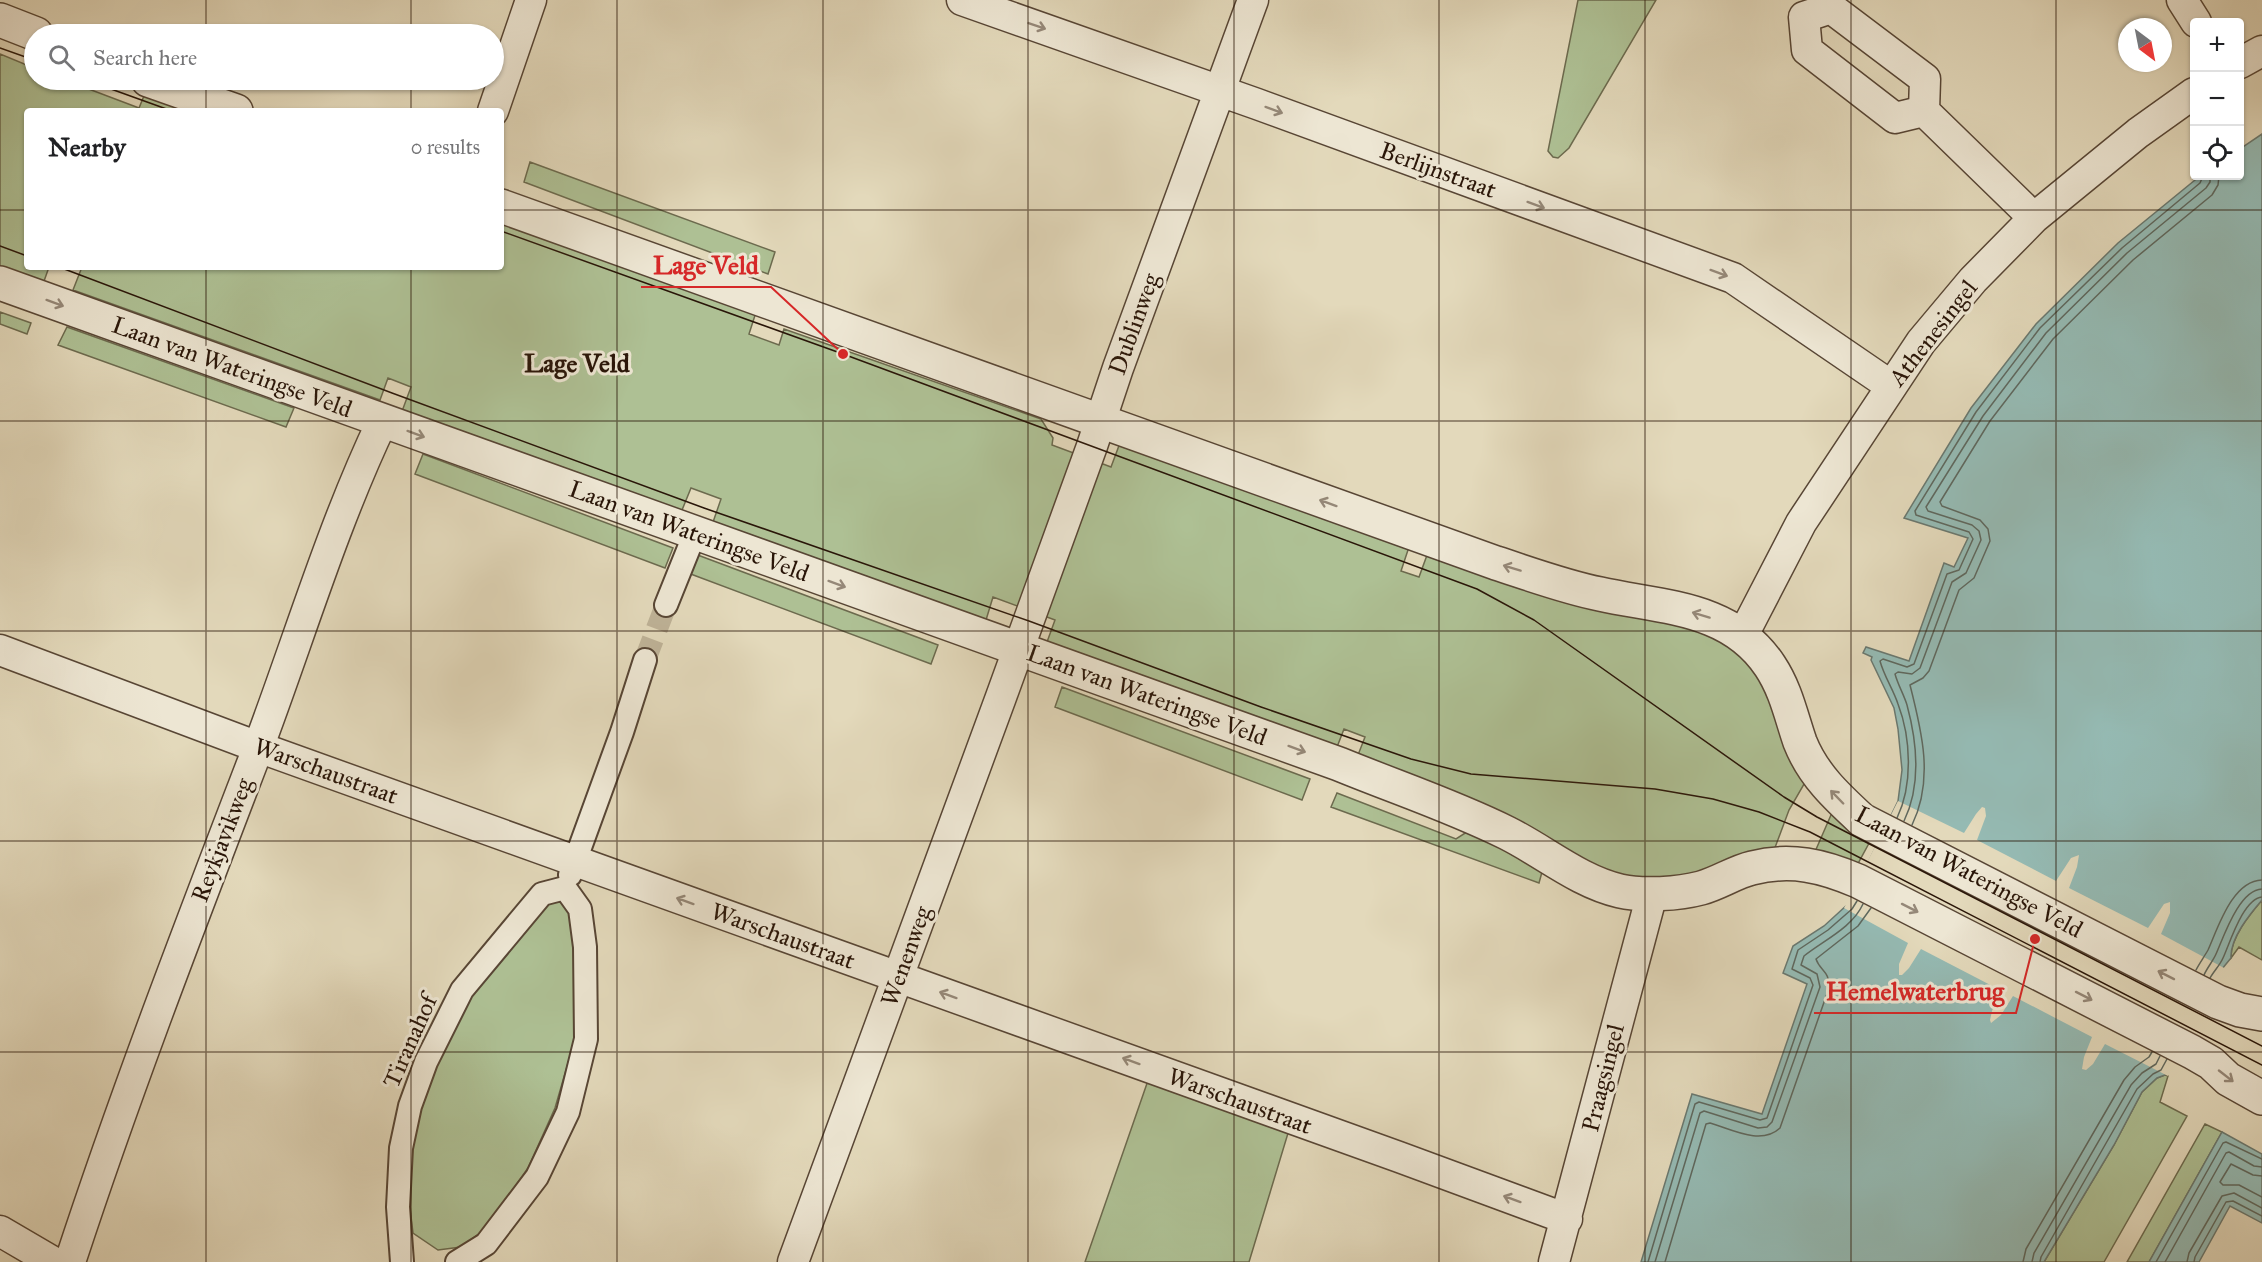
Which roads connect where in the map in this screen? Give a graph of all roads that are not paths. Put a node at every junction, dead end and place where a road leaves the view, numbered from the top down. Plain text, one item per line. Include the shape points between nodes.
1 (531, 0) edge
2 (962, 0) edge
3 (1253, 0) edge
4 (2182, 0) edge
5 (2193, 18) edge
6 (0, 20) edge
7 (24, 29) edge
8 (2262, 51) edge
9 (2244, 61) edge
10 (504, 79) edge
11 (176, 90) edge
12 (500, 90) edge
13 (1219, 91) junction
14 (2190, 96) edge
15 (227, 108) edge
16 (494, 108) edge
17 (1924, 111) dead end
18 (504, 207) edge
19 (2034, 218) junction
20 (0, 283) edge
21 (1891, 386) junction
22 (1100, 421) junction
23 (382, 422) junction
24 (695, 533) junction
25 (666, 604) tunnel mouth
26 (1743, 635) junction
27 (1018, 649) junction
28 (0, 650) edge
29 (645, 660) tunnel mouth
30 (258, 747) junction
31 (570, 874) junction
32 (1652, 894) junction
33 (898, 977) junction
34 (2262, 1014) edge
35 (2262, 1098) edge
36 (1567, 1219) junction
37 (0, 1231) edge
38 (53, 1262) edge
39 (70, 1262) edge
40 (402, 1262) edge
41 (457, 1262) edge
42 (793, 1262) edge
43 (1554, 1262) edge

1 - 10 street
2 -> 13 street, Berlijnstraat
3 - 13 street, Dublinweg
4 - 5 street
6 - 7 street
8 - 9 street
11 - 15 street
12 - 16 street
13 -> 21 street, Berlijnstraat via 1732,278
13 - 22 street, Dublinweg
14 - 19 street, Athenesingel
17 - 19 street
18 - 22 street, Laan van Wateringse Veld
19 - 21 street, Athenesingel via 1973,280 1921,342
20 -> 23 street, Laan van Wateringse Veld
21 - 26 street, Athenesingel via 1801,523
26 -> 22 street, Laan van Wateringse Veld via 1699,614 1598,594 1496,563
22 - 27 street, Dublinweg
23 -> 24 street, Laan van Wateringse Veld
23 - 30 street, Reykjavikweg via 360,468
24 - 25 street
24 -> 27 street, Laan van Wateringse Veld
34 -> 26 street, Laan van Wateringse Veld via 2218,1002 1862,820 1817,776 1781,685 1759,651
27 -> 32 street, Laan van Wateringse Veld via 1462,811 1590,881 1620,891
27 - 33 street, Wenenweg
28 - 30 street, Warschaustraat
29 - 31 street
30 - 31 street, Warschaustraat
30 - 39 street, Reykjavikweg via 173,966
33 -> 31 street, Warschaustraat
31 - 40 street, Tiranahof via 543,894 462,990 426,1062 410,1106 401,1148 398,1207
31 - 41 street via 580,909 585,959 586,1039 568,1113 537,1177 486,1244
32 -> 35 street, Laan van Wateringse Veld via 1700,888 1752,868 1778,864 1829,868 2192,1052
32 - 36 street, Praagsingel
36 -> 33 street, Warschaustraat
33 - 42 street, Wenenweg
36 - 43 street, Praagsingel
37 - 38 street

